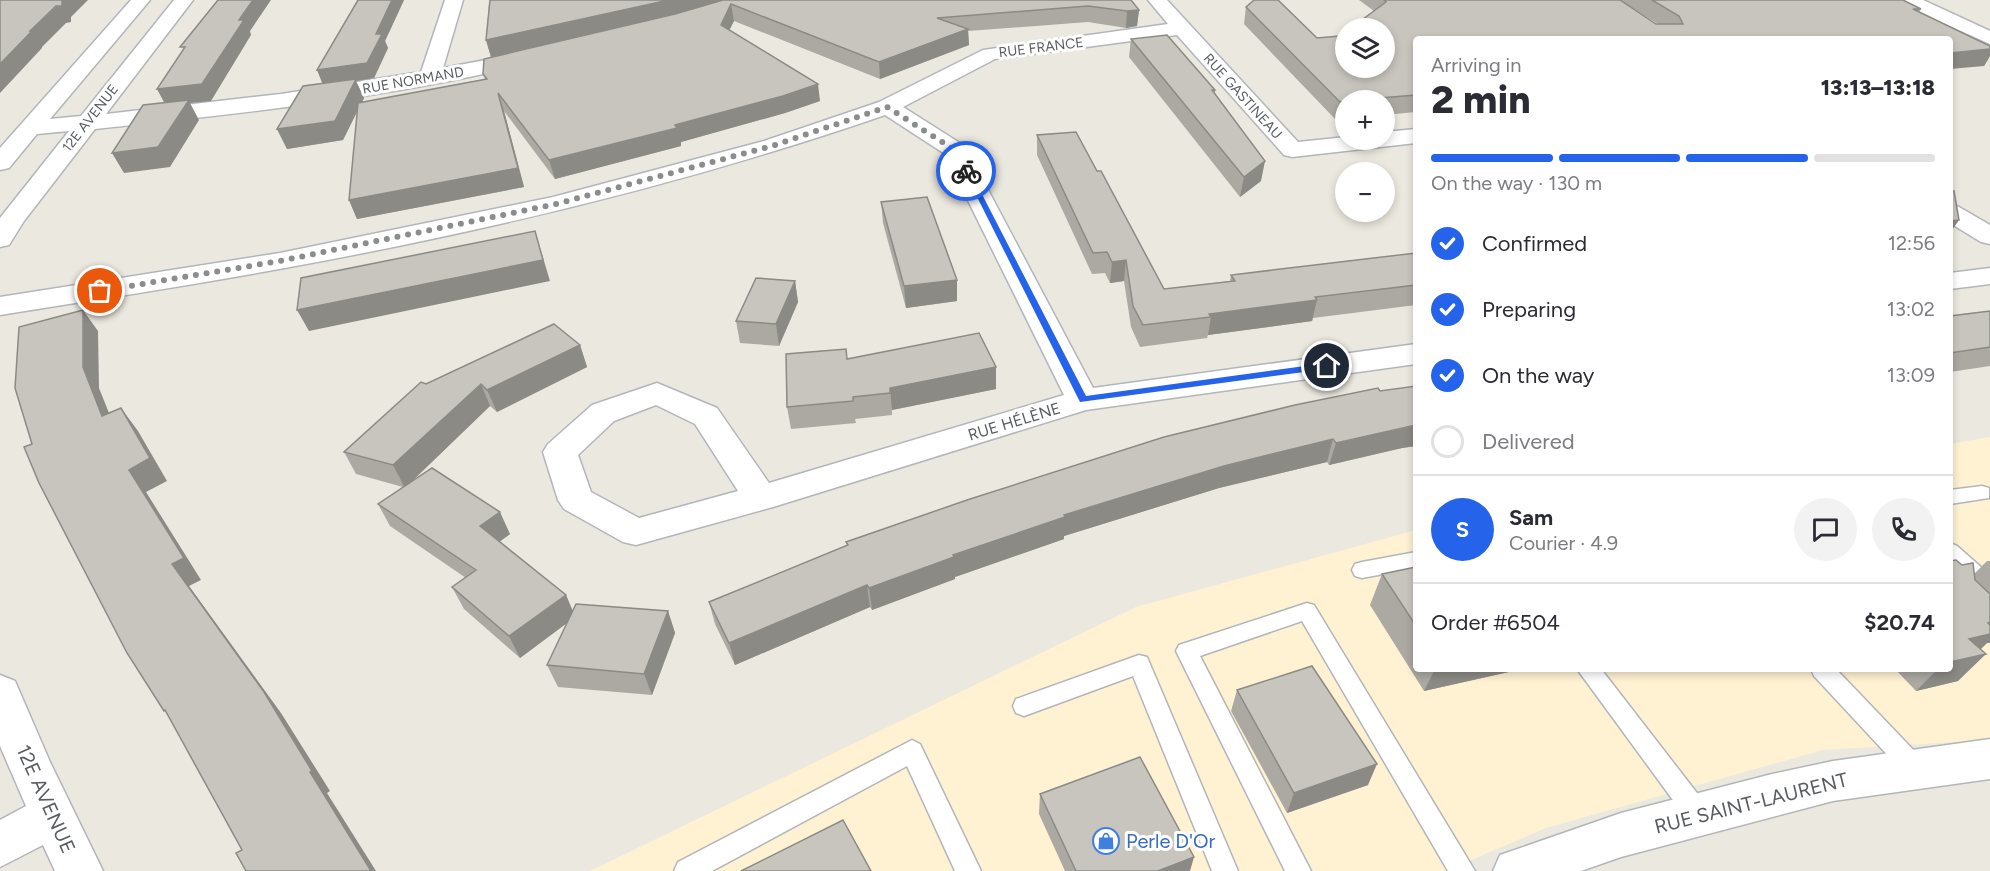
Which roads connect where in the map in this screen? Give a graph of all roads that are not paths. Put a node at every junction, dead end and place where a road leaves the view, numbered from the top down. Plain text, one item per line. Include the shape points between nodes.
1 (141, 0) edge
2 (184, 0) edge
3 (454, 0) edge
4 (1157, 0) edge
5 (1907, 0) edge
6 (1936, 0) edge
7 (1990, 24) edge
8 (1182, 28) junction
9 (1990, 38) edge
10 (550, 54) edge
11 (429, 79) junction
12 (887, 107) junction
13 (86, 123) junction
14 (31, 128) junction
15 (1413, 136) edge
16 (1395, 138) edge
17 (1335, 145) edge
18 (0, 163) edge
19 (1953, 214) edge
20 (1990, 236) edge
21 (0, 239) edge
22 (1990, 276) edge
23 (1953, 281) edge
24 (0, 306) edge
25 (1413, 354) edge
26 (1083, 400) junction
27 (1982, 493) dead end
28 (1953, 497) edge
29 (761, 498) junction
30 (1953, 554) edge
31 (1413, 561) edge
32 (1362, 570) dead end
33 (1990, 586) edge
34 (1590, 672) edge
35 (1825, 672) edge
36 (0, 693) edge
37 (1024, 706) dead end
38 (1990, 759) edge
39 (1915, 768) junction
40 (1698, 814) junction
41 (53, 815) junction
42 (0, 845) edge
43 (79, 871) edge
44 (687, 871) edge
45 (968, 871) edge
46 (1225, 871) edge
47 (1298, 871) edge
48 (1462, 871) edge
49 (1518, 871) edge

1 - 14 street
2 - 13 street, 12E AVENUE
3 - 11 street
4 - 8 street, RUE GASTINEAU
5 - 9 street
6 - 7 street
8 - 12 street, RUE FRANCE via 990,54
8 - 17 street, RUE GASTINEAU via 1292,150
10 - 11 street, RUE NORMAND
11 - 13 street, RUE NORMAND
12 - 24 street, RUE FRANCE via 772,146 556,204 280,261
12 - 26 street via 955,150
13 - 14 street, RUE NORMAND
13 - 21 street, 12E AVENUE
14 - 18 street
15 - 16 street, RUE GASTINEAU
19 - 20 street
22 - 23 street
25 - 26 street, RUE HÉLÈNE
26 - 29 street, RUE HÉLÈNE
27 - 28 lane
29 - 29 street, RUE HÉLÈNE via 636,532 576,500 560,452 603,413 657,393 706,416
30 - 33 lane
31 - 32 lane
34 - 40 lane
35 - 39 lane
36 - 41 street, 12E AVENUE
37 - 46 lane via 1139,664
38 - 39 street, RUE SAINT-LAURENT
39 - 40 street, RUE SAINT-LAURENT via 1833,781
40 - 49 street, RUE SAINT-LAURENT via 1621,835
41 - 42 street
41 - 43 street, 12E AVENUE
44 - 45 lane via 912,751
47 - 48 lane via 1187,651 1307,611

